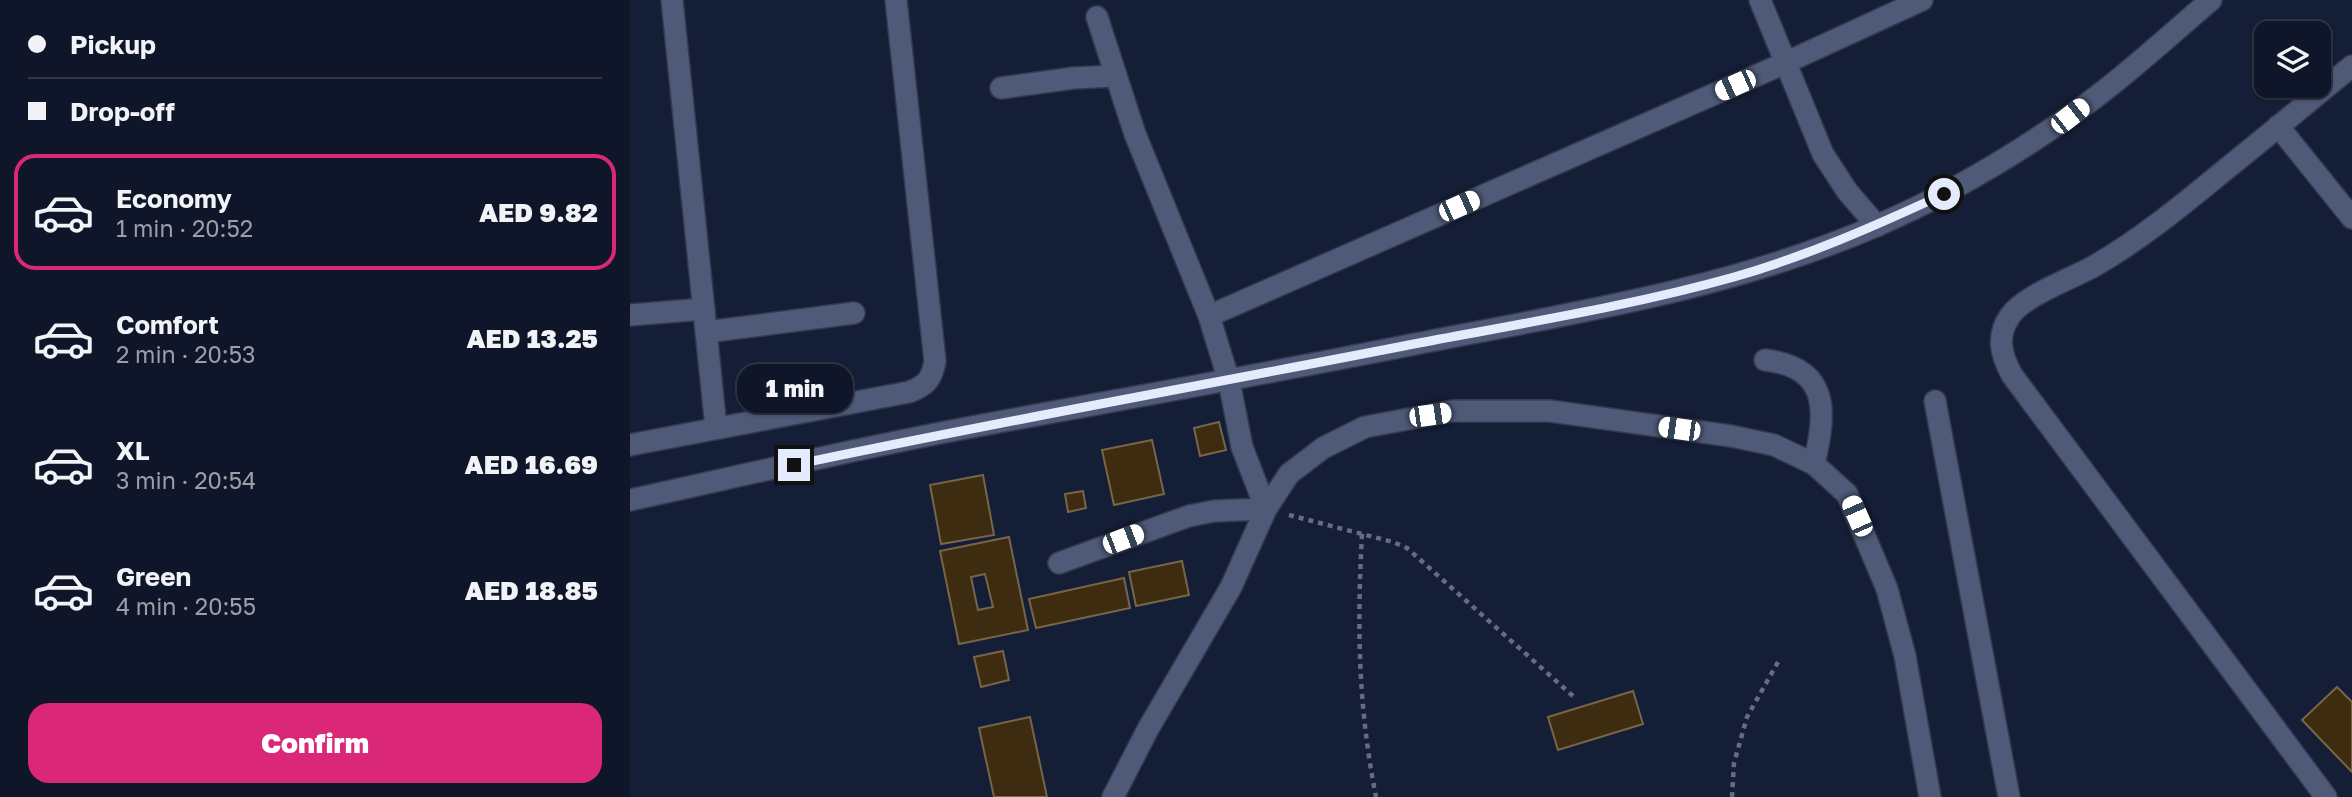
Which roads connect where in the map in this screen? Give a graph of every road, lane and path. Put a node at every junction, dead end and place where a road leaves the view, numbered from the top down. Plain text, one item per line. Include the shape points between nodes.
1 (672, 0) edge
2 (896, 0) edge
3 (1760, 0) edge
4 (1922, 0) edge
5 (2211, 0) edge
6 (1097, 17) dead end
7 (1785, 63) junction
8 (2352, 66) edge
9 (1114, 76) junction
10 (1001, 88) dead end
11 (2278, 127) junction
12 (2352, 218) edge
13 (1877, 226) junction
14 (704, 309) junction
15 (854, 313) dead end
16 (630, 315) edge
17 (1209, 316) junction
18 (706, 332) junction
19 (1765, 360) dead end
20 (1229, 381) junction
21 (1936, 401) dead end
22 (716, 428) junction
23 (630, 445) edge
24 (1814, 464) junction
25 (630, 500) edge
26 (1266, 509) junction
27 (1362, 534) junction
28 (1059, 563) dead end
29 (1778, 662) dead end
30 (1573, 696) dead end
31 (1114, 797) edge
32 (1376, 797) edge
33 (1732, 797) edge
34 (1930, 797) edge
35 (2009, 797) edge
36 (2326, 797) edge

1 - 14 street
2 - 22 street via 933,376 923,387 909,392
3 - 7 street
4 - 7 street
5 - 13 street via 2070,116 1944,194
6 - 9 street
7 - 13 street via 1823,153
7 - 17 street
8 - 11 street
9 - 10 street
9 - 17 street
11 - 12 street
11 - 36 street via 2135,240 2024,303 2011,314 2000,344 2012,375
13 - 20 street via 1806,254 1659,295
14 - 16 street
14 - 18 street
15 - 18 street
17 - 20 street
18 - 22 street
19 - 24 street via 1798,369 1819,395 1823,412
20 - 25 street via 957,430
20 - 26 street via 1241,447
21 - 35 street
22 - 23 street
24 - 26 street via 1774,445 1731,436 1550,411 1452,411 1365,427 1323,449 1289,474
24 - 34 street via 1847,495 1887,589 1905,656
26 - 27 path
26 - 28 street via 1189,516
26 - 31 street via 1231,587
27 - 30 path via 1393,542 1420,558
27 - 32 path via 1359,681
29 - 33 path via 1747,717 1734,763

